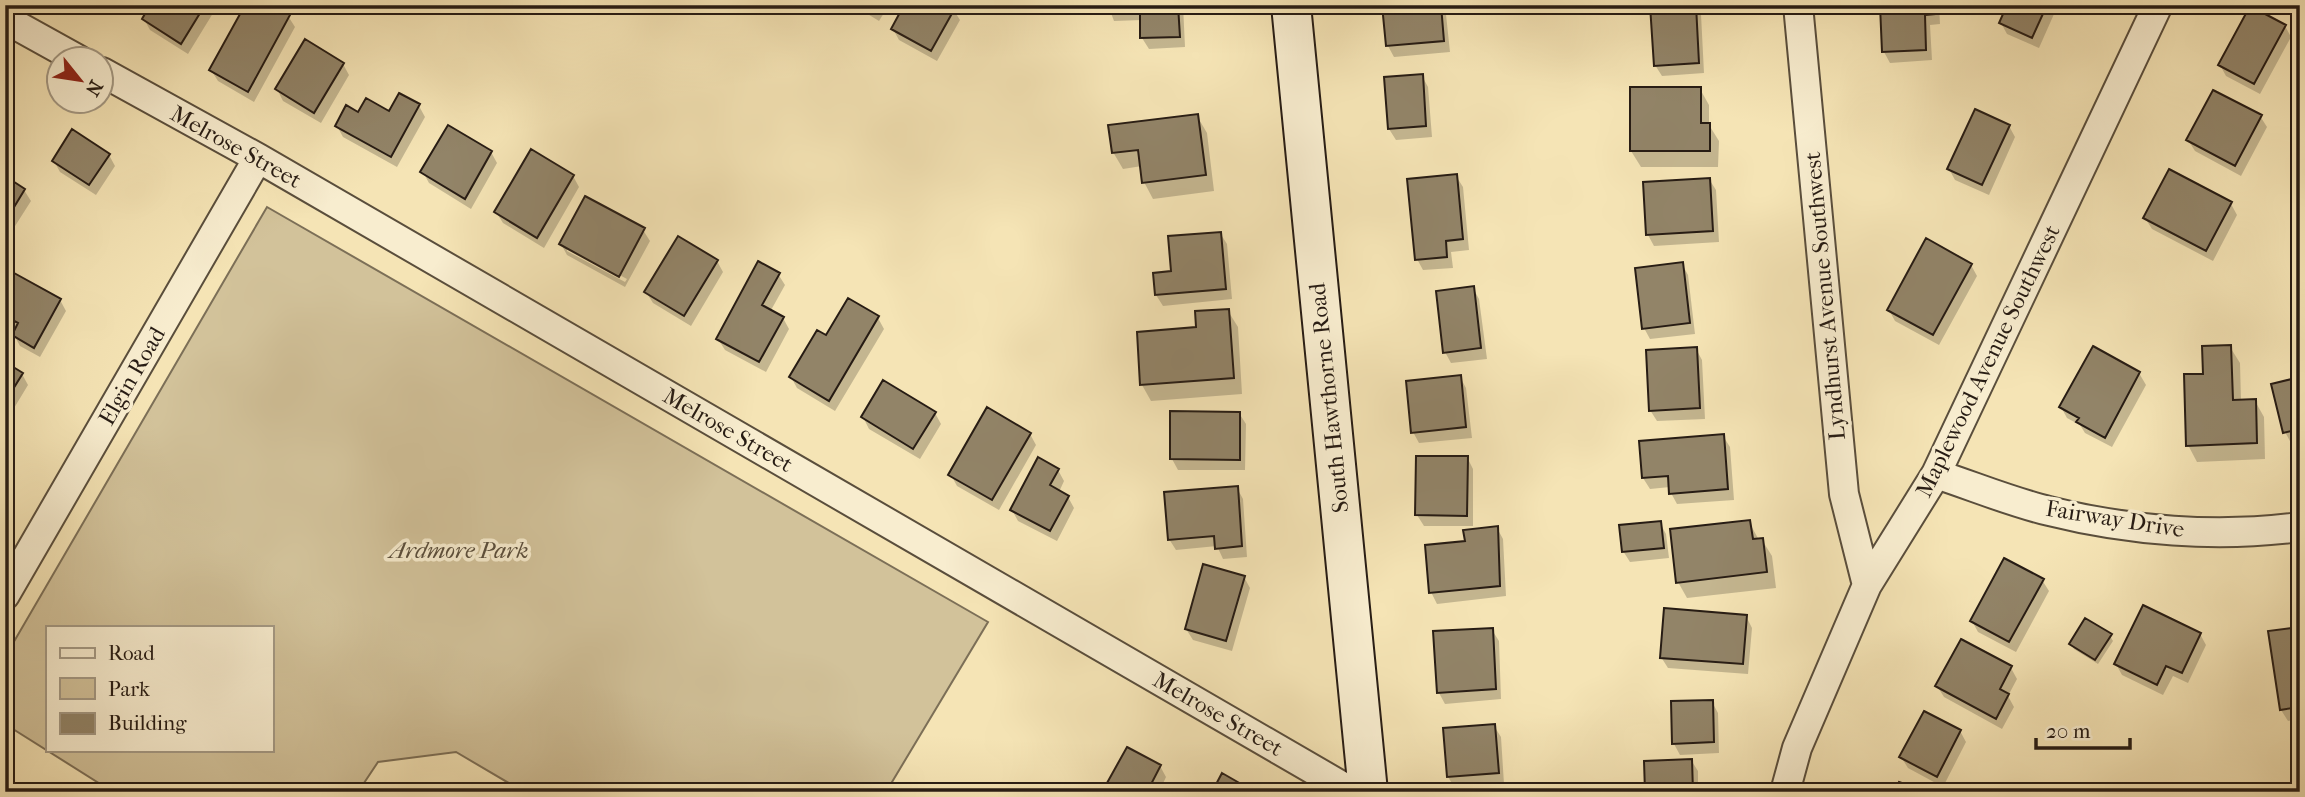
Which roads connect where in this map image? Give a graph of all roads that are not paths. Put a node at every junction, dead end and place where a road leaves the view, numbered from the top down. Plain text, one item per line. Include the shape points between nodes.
1 (1291, 5) edge
2 (1798, 5) edge
3 (2158, 5) edge
4 (5, 19) edge
5 (54, 46) edge
6 (116, 80) edge
7 (258, 158) junction
8 (1936, 474) junction
9 (2300, 527) edge
10 (1867, 585) junction
11 (5, 594) edge
12 (1352, 792) edge
13 (1368, 792) edge
14 (1785, 792) edge

1 - 13 main road, South Hawthorne Road
2 - 10 street, Lyndhurst Avenue Southwest via 1844,494
3 - 8 street, Maplewood Avenue Southwest
4 - 5 street
6 - 7 street, Melrose Street
7 - 11 street, Elgin Road
7 - 12 street, Melrose Street
8 - 9 street, Fairway Drive via 2048,511 2133,526 2206,532
8 - 10 street, Maplewood Avenue Southwest
10 - 14 street, Maplewood Avenue Southwest via 1797,748

